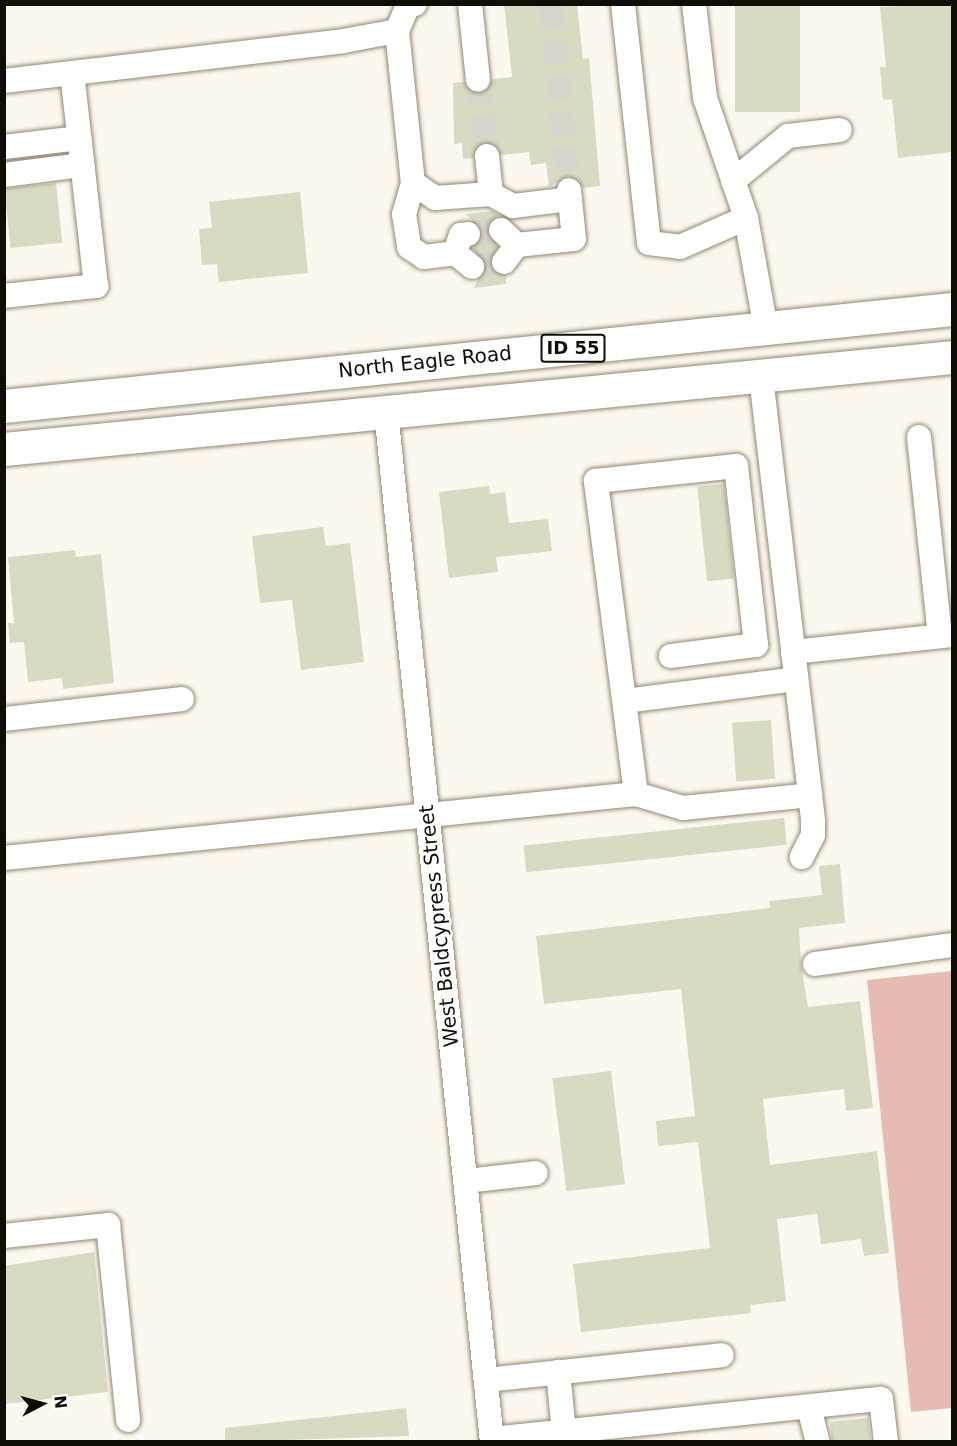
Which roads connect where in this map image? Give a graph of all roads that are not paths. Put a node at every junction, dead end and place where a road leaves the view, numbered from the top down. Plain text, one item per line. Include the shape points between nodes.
1 (415, 4) edge
2 (470, 4) edge
3 (623, 4) edge
4 (694, 4) edge
5 (397, 31) junction
6 (72, 73) junction
7 (478, 80) tunnel mouth
8 (4, 81) edge
9 (840, 130) dead end
10 (4, 133) edge
11 (80, 145) junction
12 (4, 147) edge
13 (487, 156) tunnel mouth
14 (4, 162) edge
15 (4, 175) edge
16 (733, 182) junction
17 (413, 183) junction
18 (491, 194) junction
19 (746, 218) junction
20 (507, 246) tunnel mouth
21 (465, 252) tunnel mouth
22 (4, 296) edge
23 (952, 309) edge
24 (848, 320) junction
25 (766, 329) junction
26 (952, 357) edge
27 (381, 366) junction
28 (761, 377) junction
29 (4, 406) edge
30 (386, 411) junction
31 (919, 438) dead end
32 (8, 448) edge
33 (946, 636) edge
34 (793, 652) junction
35 (671, 656) dead end
36 (796, 679) junction
37 (182, 699) dead end
38 (625, 701) junction
39 (4, 719) edge
40 (636, 794) junction
41 (810, 795) junction
42 (428, 815) junction
43 (802, 857) dead end
44 (4, 858) edge
45 (952, 945) edge
46 (815, 964) dead end
47 (536, 1173) dead end
48 (466, 1181) junction
49 (4, 1236) edge
50 (722, 1355) dead end
51 (558, 1372) junction
52 (486, 1380) junction
53 (809, 1407) junction
54 (128, 1420) dead end
55 (564, 1432) junction
56 (492, 1440) edge
57 (818, 1442) edge
58 (886, 1442) edge

1 - 5 street via 408,5
2 - 7 street
3 - 19 street via 649,243 680,247
4 - 16 street via 705,98
5 - 6 street
5 - 17 street
6 - 8 street
6 - 11 street
9 - 16 street via 788,136
10 - 11 street
11 - 12 street
11 - 14 street
11 - 15 street
11 - 22 street via 96,286
13 - 18 street
16 - 19 street
17 - 18 street via 435,198
17 - 21 street via 404,214 409,247 424,257
18 - 20 street via 513,206 570,195 574,239
19 - 25 street
23 - 24 highway, North Eagle Road / ID 55
24 - 25 highway, North Eagle Road / ID 55
24 - 30 highway via 767,348 407,386
25 - 27 highway, North Eagle Road / ID 55
26 - 28 highway, ID 55
27 - 29 highway, North Eagle Road / ID 55
27 - 32 highway via 354,396 83,424
28 - 30 highway, ID 55
28 - 34 street
30 - 32 highway, ID 55 via 221,432
30 - 42 street, West Baldcypress Street
31 - 33 street
33 - 34 street
34 - 36 street
35 - 38 street via 756,645 736,466 596,481
36 - 38 street
36 - 41 street
37 - 39 street
38 - 40 street
40 - 41 street via 683,808
40 - 42 street
41 - 43 street via 813,835
42 - 44 street
42 - 48 street, West Baldcypress Street
45 - 46 street
47 - 48 street
48 - 52 street, West Baldcypress Street
49 - 54 street via 108,1225
50 - 51 street
51 - 52 street
51 - 55 street
52 - 56 street, West Baldcypress Street
53 - 55 street
53 - 57 street
53 - 58 street via 881,1399
55 - 56 street

